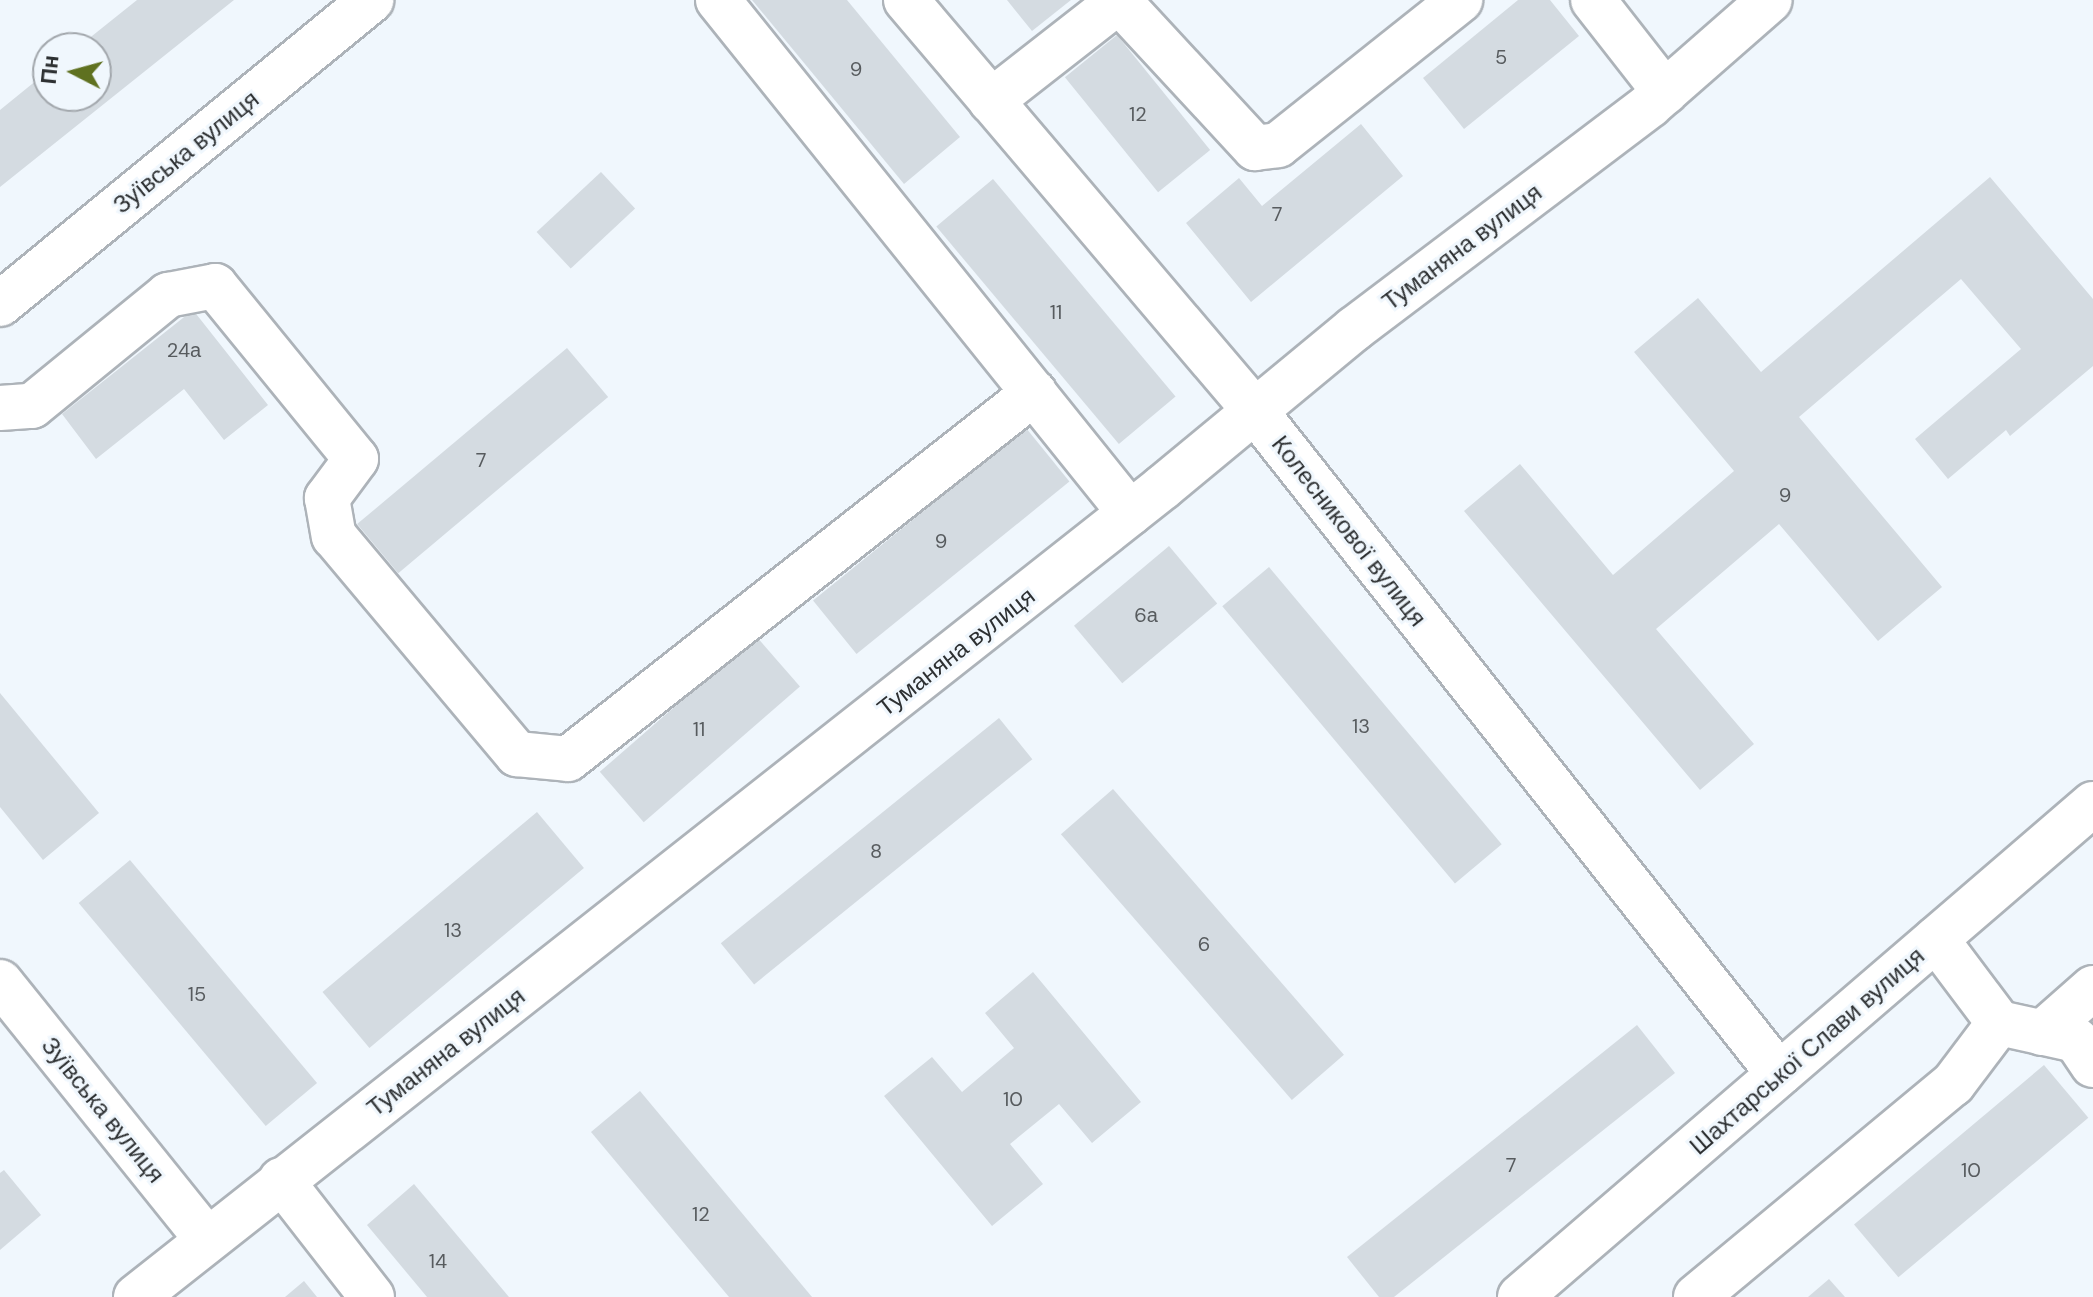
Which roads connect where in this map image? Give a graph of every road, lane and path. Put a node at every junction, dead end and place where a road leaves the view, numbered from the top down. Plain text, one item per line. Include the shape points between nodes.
1 (372, 0) edge
2 (718, 0) edge
3 (906, 0) edge
4 (1460, 0) edge
5 (1593, 0) edge
6 (1770, 0) edge
7 (1118, 1) edge
8 (1665, 92) junction
9 (991, 101) junction
10 (0, 304) edge
11 (1034, 393) junction
12 (0, 408) edge
13 (1255, 411) junction
14 (1130, 513) junction
15 (2093, 804) edge
16 (1936, 939) junction
17 (2093, 988) edge
18 (2, 990) edge
19 (1999, 1023) junction
20 (2042, 1033) junction
21 (2093, 1065) edge
22 (1779, 1074) junction
23 (281, 1180) junction
24 (206, 1238) junction
25 (136, 1297) edge
26 (372, 1297) edge
27 (1520, 1297) edge
28 (1696, 1297) edge

1 - 10 street, Зуївська вулиця
2 - 11 street
3 - 9 street, Колесникової вулиця
4 - 7 street via 1278,145 1255,148
5 - 8 street
6 - 8 street, Туманяна вулиця
7 - 9 street
8 - 13 street, Туманяна вулиця
9 - 13 street, Колесникової вулиця
11 - 12 street via 568,759 517,754 334,536 327,498 356,459 215,286 168,295 32,406
11 - 14 street
13 - 14 street, Туманяна вулиця
13 - 22 street, Колесникової вулиця
14 - 23 street, Туманяна вулиця
15 - 16 street, Шахтарської Слави вулиця
16 - 19 street
16 - 22 street, Шахтарської Слави вулиця
17 - 20 street
18 - 24 street, Зуївська вулиця
19 - 20 street
19 - 28 street via 1953,1084
20 - 21 street via 2076,1040
22 - 27 street, Шахтарської Слави вулиця
23 - 24 street, Туманяна вулиця
23 - 26 street
24 - 25 street, Туманяна вулиця

